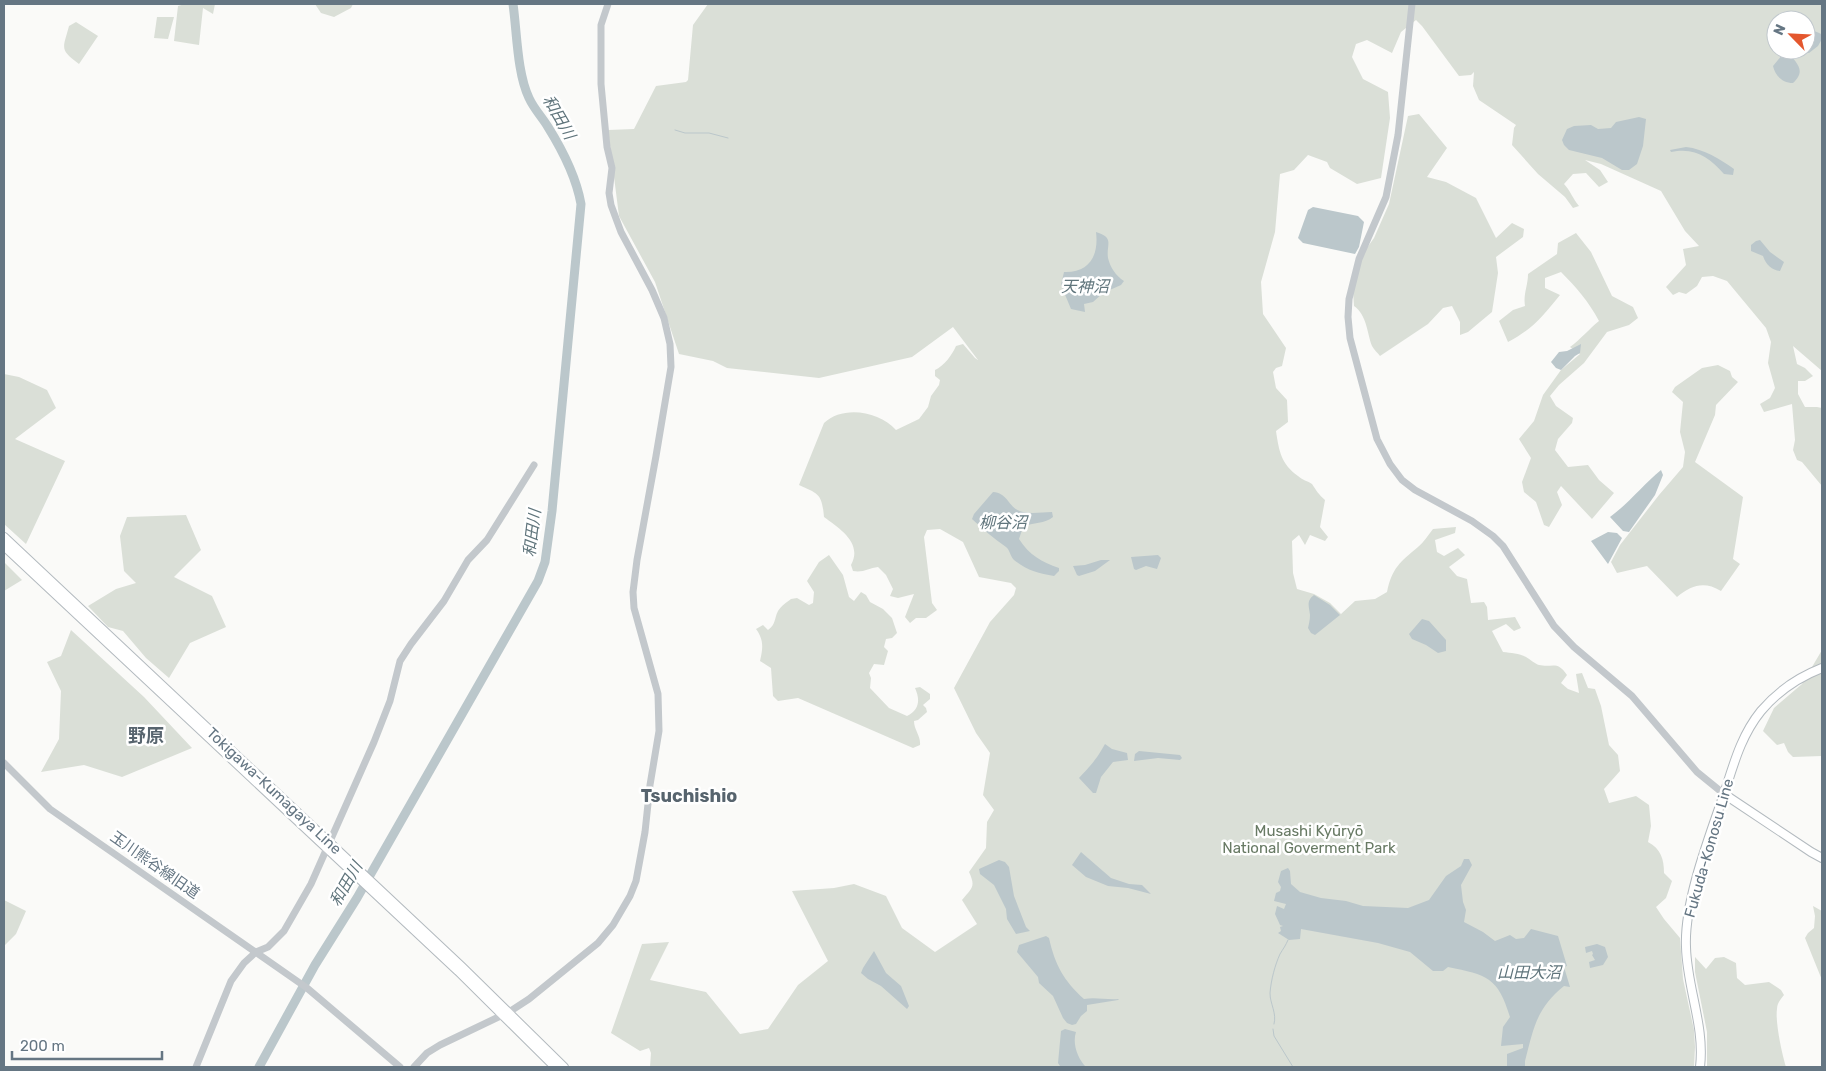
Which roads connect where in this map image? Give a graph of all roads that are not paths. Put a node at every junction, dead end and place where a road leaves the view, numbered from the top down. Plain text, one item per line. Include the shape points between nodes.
1 (608, 4) edge
2 (1412, 4) edge
3 (534, 465) dead end
4 (4, 537) edge
5 (4, 546) edge
6 (1822, 668) edge
7 (4, 763) edge
8 (1724, 794) junction
9 (329, 846) junction
10 (1822, 858) edge
11 (256, 952) junction
12 (506, 1013) junction
13 (196, 1067) edge
14 (400, 1067) edge
15 (414, 1067) edge
16 (555, 1067) edge
17 (564, 1067) edge
18 (1700, 1067) edge

1 - 12 street via 602,25 600,84 612,168 611,206 658,303 670,344 669,384 632,592 658,694 659,731 636,881 622,912 598,943 544,988
2 - 8 street via 1398,135 1386,197 1359,259 1348,299 1352,346 1377,439 1402,480 1472,521 1503,546 1554,626 1632,696 1697,772
3 - 9 street via 487,540 468,560 444,601 400,661 382,722
4 - 9 main road, Tokigawa-Kumagaya Line
5 - 9 main road, Tokigawa-Kumagaya Line
6 - 8 main road, Fukuda-Konosu Line via 1794,682 1761,711 1742,740
7 - 11 street, 玉川熊谷線旧道 via 55,813
8 - 10 main road
8 - 18 main road, Fukuda-Konosu Line via 1695,887 1686,932 1686,962 1700,1031
9 - 11 street via 284,931 268,947
9 - 12 main road, Tokigawa-Kumagaya Line
11 - 13 street via 231,981
11 - 14 street, 玉川熊谷線旧道 via 307,988
12 - 15 street via 440,1045
12 - 16 main road, Tokigawa-Kumagaya Line
12 - 17 main road, Tokigawa-Kumagaya Line

